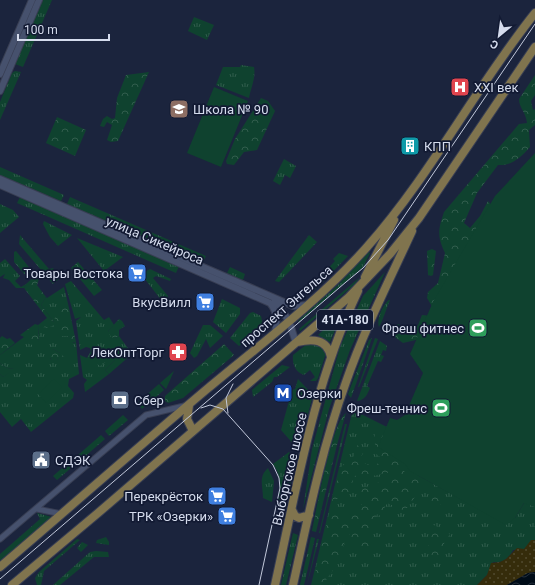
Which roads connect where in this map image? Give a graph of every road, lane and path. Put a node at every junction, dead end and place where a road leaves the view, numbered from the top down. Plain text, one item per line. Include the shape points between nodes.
1 (32, 0) edge
2 (39, 0) edge
3 (535, 13) edge
4 (535, 47) edge
5 (0, 74) edge
6 (0, 90) edge
7 (0, 178) edge
8 (0, 185) edge
9 (401, 207) junction
10 (419, 218) junction
11 (361, 285) junction
12 (274, 298) junction
13 (307, 305) junction
14 (289, 321) junction
15 (275, 334) junction
16 (296, 343) junction
17 (331, 357) junction
18 (189, 405) junction
19 (193, 431) junction
20 (37, 509) junction
21 (292, 510) junction
22 (62, 514) junction
23 (309, 515) junction
24 (0, 539) edge
25 (0, 567) edge
26 (12, 585) edge
27 (275, 585) edge
28 (293, 585) edge

1 - 5 street
2 - 6 street
3 - 9 main road, проспект Энгельса
4 - 10 main road
7 - 12 street, улица Сикейроса
8 - 15 street, улица Сикейроса via 270,303 275,308 277,317
9 - 11 main road, Выборгское шоссе / 41А-180
9 - 13 main road, проспект Энгельса via 355,260
10 - 11 main road
10 - 23 main road, 41А-180 via 374,312 350,370 328,434
11 - 16 main road
11 - 17 main road, Выборгское шоссе / 41А-180
12 - 13 street, улица Сикейроса via 293,306
12 - 14 street
13 - 14 main road, проспект Энгельса
14 - 15 main road, проспект Энгельса
14 - 16 street
15 - 18 main road, проспект Энгельса
16 - 17 main road via 320,341 328,348
16 - 19 main road
17 - 21 main road, Выборгское шоссе / 41А-180
18 - 19 main road via 187,419
18 - 20 street via 146,415
18 - 22 main road, проспект Энгельса
19 - 26 main road
20 - 22 street
20 - 24 street
21 - 23 main road via 299,518
21 - 27 main road, Выборгское шоссе / 41А-180
22 - 25 main road, проспект Энгельса
23 - 28 main road, 41А-180

